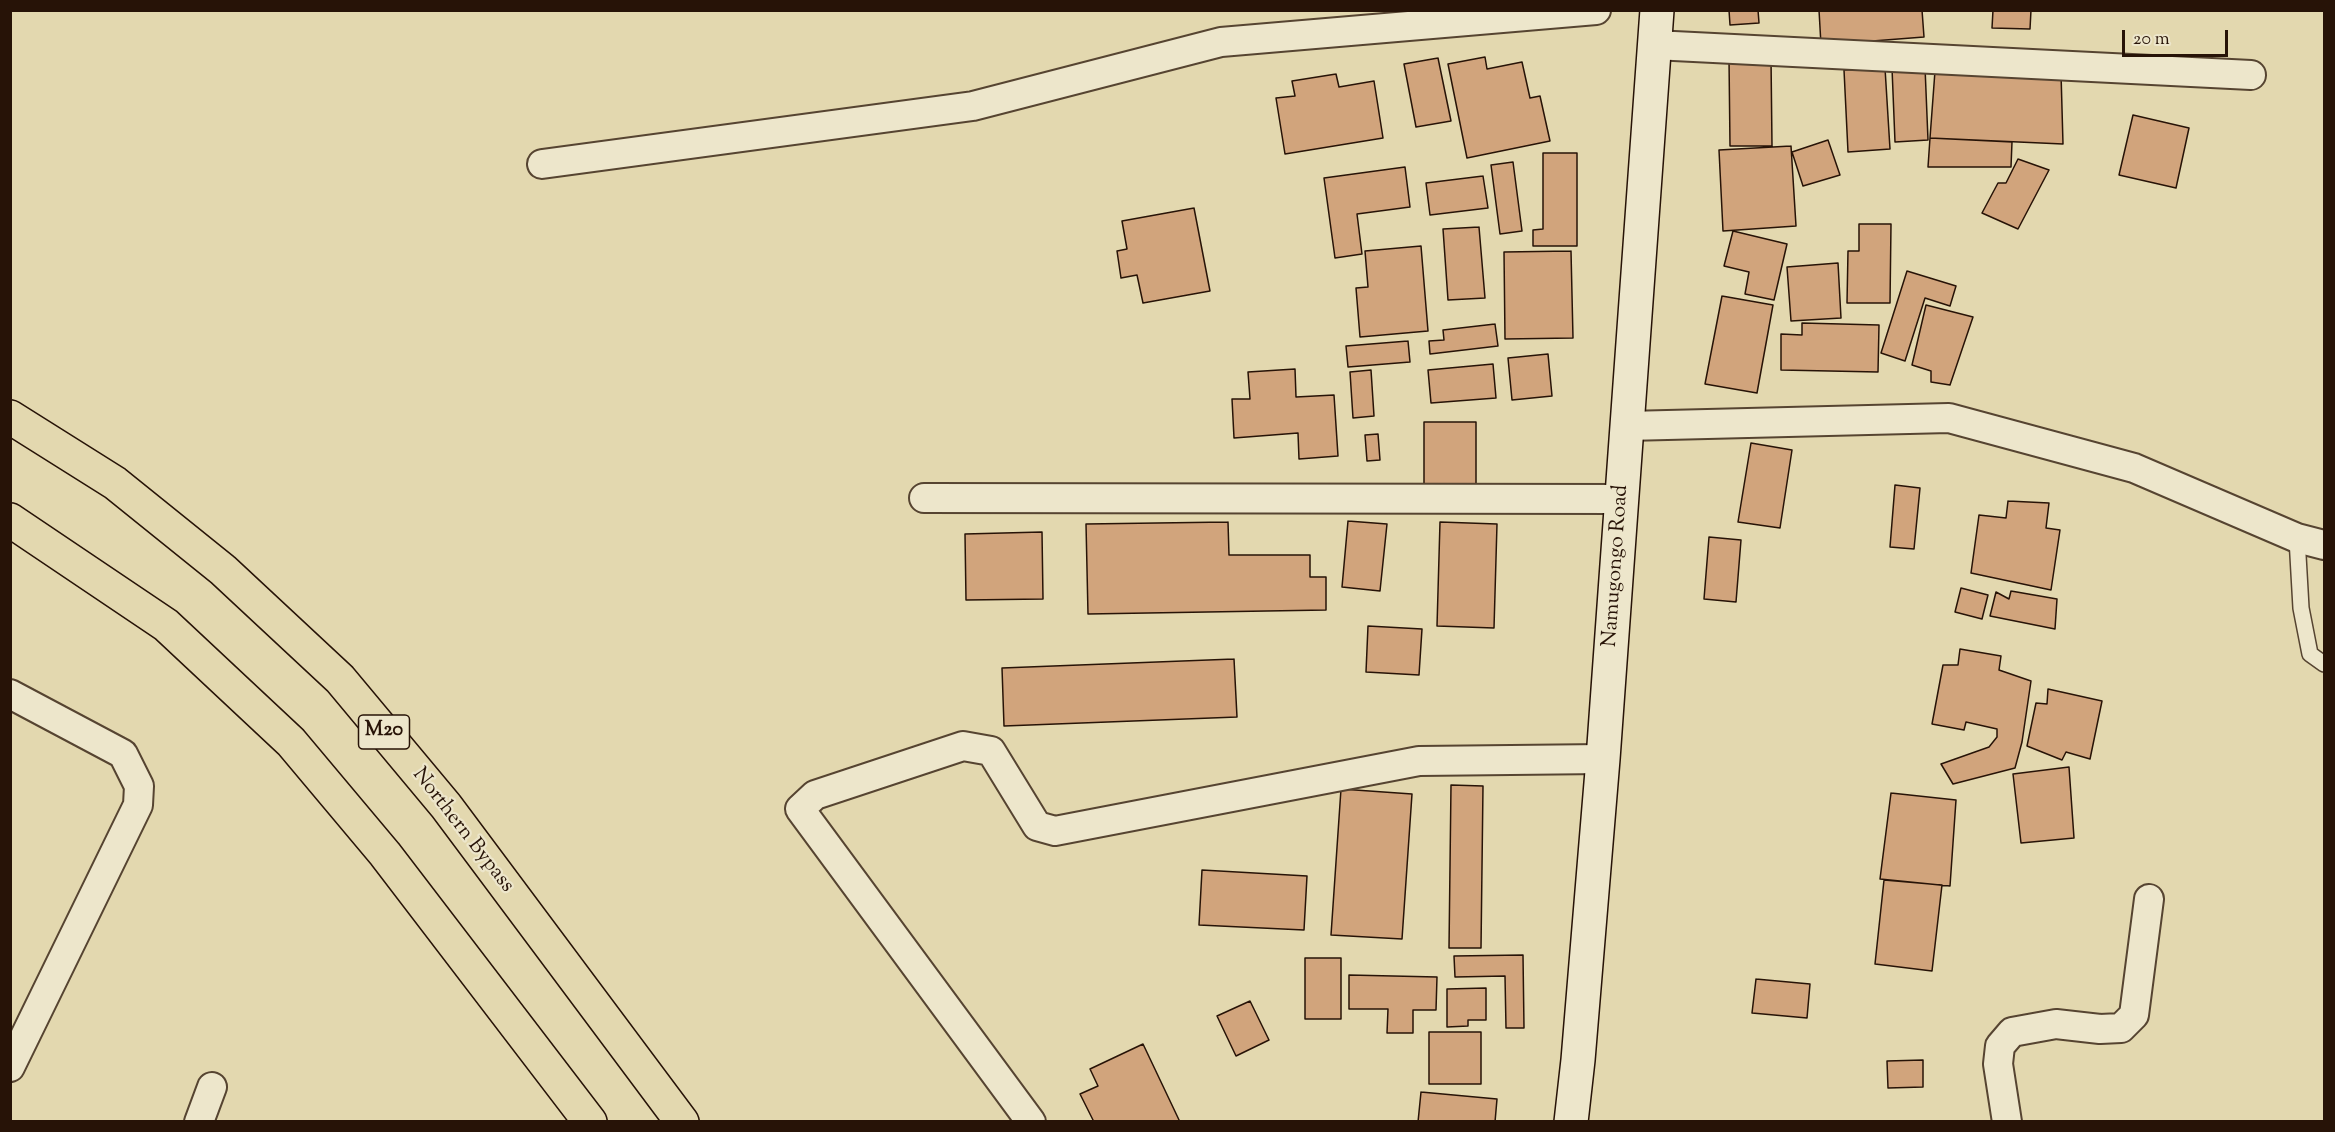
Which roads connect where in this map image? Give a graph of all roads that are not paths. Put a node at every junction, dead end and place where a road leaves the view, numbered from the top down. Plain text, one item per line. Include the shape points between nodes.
1 (1596, 10) edge
2 (1657, 10) edge
3 (1654, 45) junction
4 (2251, 75) dead end
5 (542, 164) dead end
6 (10, 417) edge
7 (1627, 426) junction
8 (924, 498) dead end
9 (1622, 499) junction
10 (10, 520) edge
11 (2297, 538) junction
12 (2325, 545) edge
13 (2325, 664) edge
14 (10, 694) edge
15 (1603, 759) junction
16 (2149, 899) dead end
17 (10, 1067) edge
18 (212, 1087) dead end
19 (199, 1122) edge
20 (590, 1122) edge
21 (682, 1122) edge
22 (1032, 1122) edge
23 (1571, 1122) edge
24 (2007, 1122) edge

1 - 5 street via 1221,42 973,106
2 - 3 main road, Namugongo Road
3 - 4 street
3 - 7 main road, Namugongo Road
6 - 21 highway, Northern Bypass / M20 via 115,483 223,570 340,679 446,806
7 - 9 main road, Namugongo Road
7 - 11 street via 1950,418 2133,468
8 - 9 street
9 - 15 main road, Namugongo Road
10 - 20 highway via 166,625 291,742 385,854
11 - 12 street
11 - 13 lane via 2301,608 2310,654
14 - 17 street via 123,754 140,786 138,805
15 - 22 street via 1419,761 1055,831 1037,826 991,751 963,746 815,795 800,809
15 - 23 main road, Namugongo Road
16 - 24 street via 2133,1016 2121,1028 2056,1024 2012,1032 2000,1046 1998,1064
18 - 19 street

